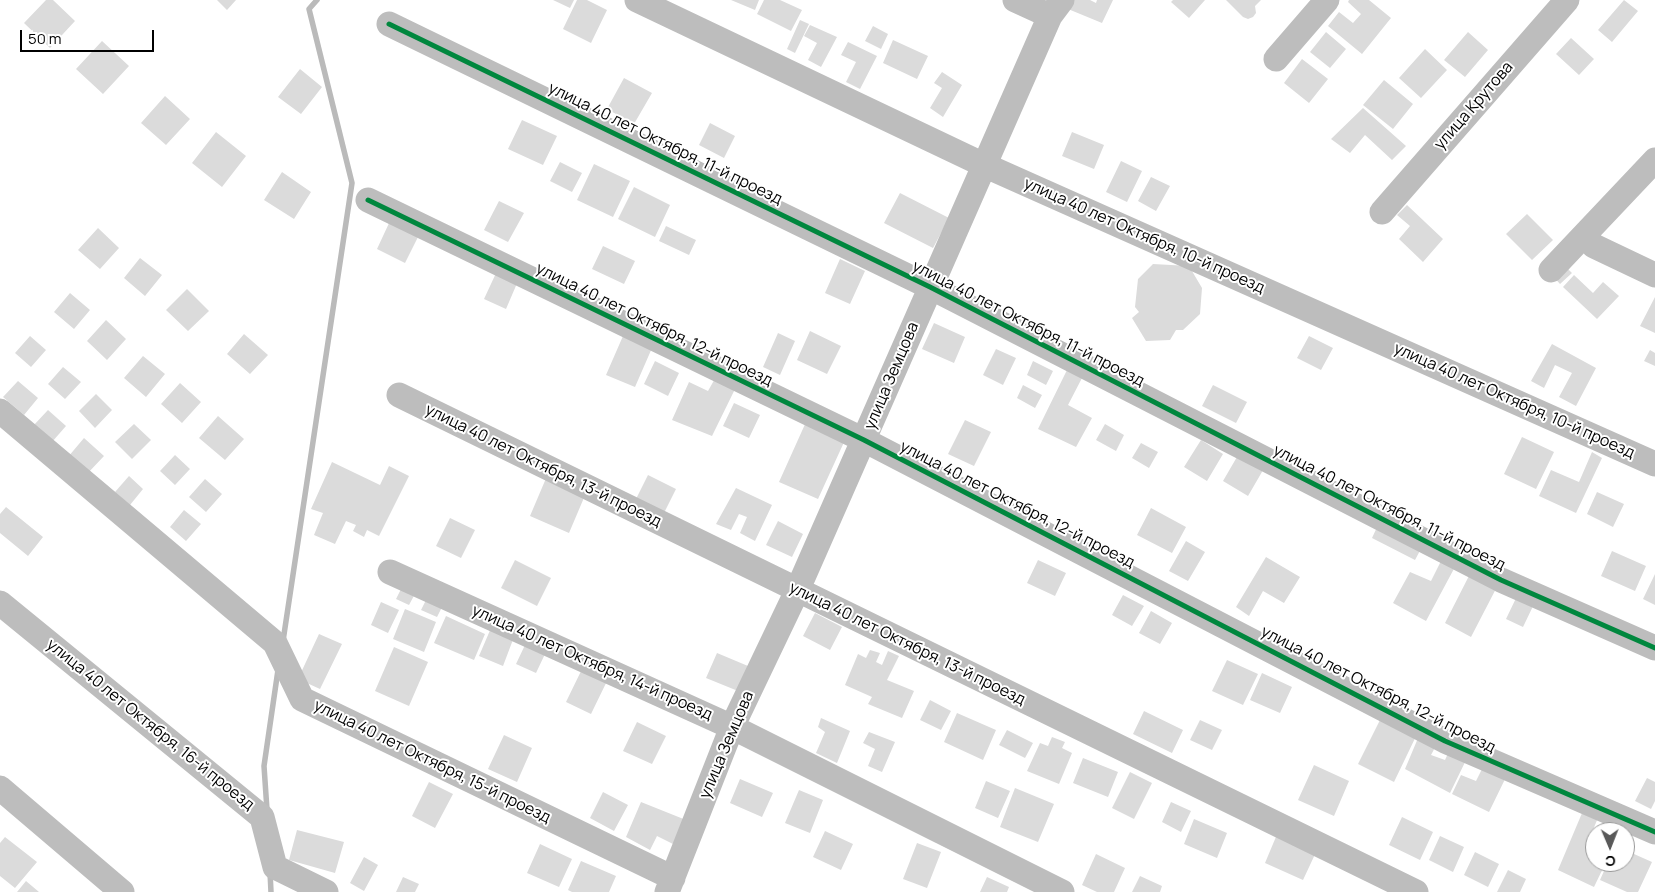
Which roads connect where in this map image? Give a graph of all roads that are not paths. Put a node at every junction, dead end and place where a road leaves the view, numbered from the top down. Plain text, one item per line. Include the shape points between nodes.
1 (637, 0) edge
2 (1014, 0) edge
3 (1327, 0) edge
4 (1567, 0) edge
5 (1056, 8) edge
6 (389, 24) dead end
7 (1276, 59) dead end
8 (1655, 160) edge
9 (984, 165) junction
10 (368, 200) dead end
11 (1382, 212) dead end
12 (1594, 246) dead end
13 (1551, 270) dead end
14 (1655, 275) edge
15 (930, 287) junction
16 (399, 395) dead end
17 (0, 411) edge
18 (864, 440) junction
19 (1655, 464) edge
20 (390, 572) dead end
21 (797, 591) junction
22 (0, 602) edge
23 (1655, 648) edge
24 (732, 727) junction
25 (0, 788) edge
26 (1655, 832) edge
27 (670, 888) edge
28 (122, 892) edge
29 (326, 892) edge
30 (1062, 892) edge
31 (1416, 892) edge

1 - 9 street, улица 40 лет Октября, 10-й проезд
2 - 5 street
3 - 7 street
4 - 11 street, улица Крутова
5 - 9 street, улица Земцова
6 - 15 street, улица 40 лет Октября, 11-й проезд
8 - 13 street
9 - 15 street, улица Земцова
9 - 19 street, улица 40 лет Октября, 10-й проезд
10 - 18 street, улица 40 лет Октября, 12-й проезд
12 - 14 street
15 - 18 street, улица Земцова
15 - 23 street, улица 40 лет Октября, 11-й проезд via 1502,580
16 - 21 street, улица 40 лет Октября, 13-й проезд
17 - 27 street, улица 40 лет Октября, 15-й проезд via 275,643 302,699
18 - 21 street, улица Земцова
18 - 26 street, улица 40 лет Октября, 12-й проезд via 1445,741
20 - 24 street, улица 40 лет Октября, 14-й проезд
21 - 24 street, улица Земцова
21 - 31 street, улица 40 лет Октября, 13-й проезд
22 - 29 street, улица 40 лет Октября, 16-й проезд via 262,817 275,867
24 - 27 street, улица Земцова
24 - 30 street, улица 40 лет Октября, 14-й проезд
25 - 28 street

